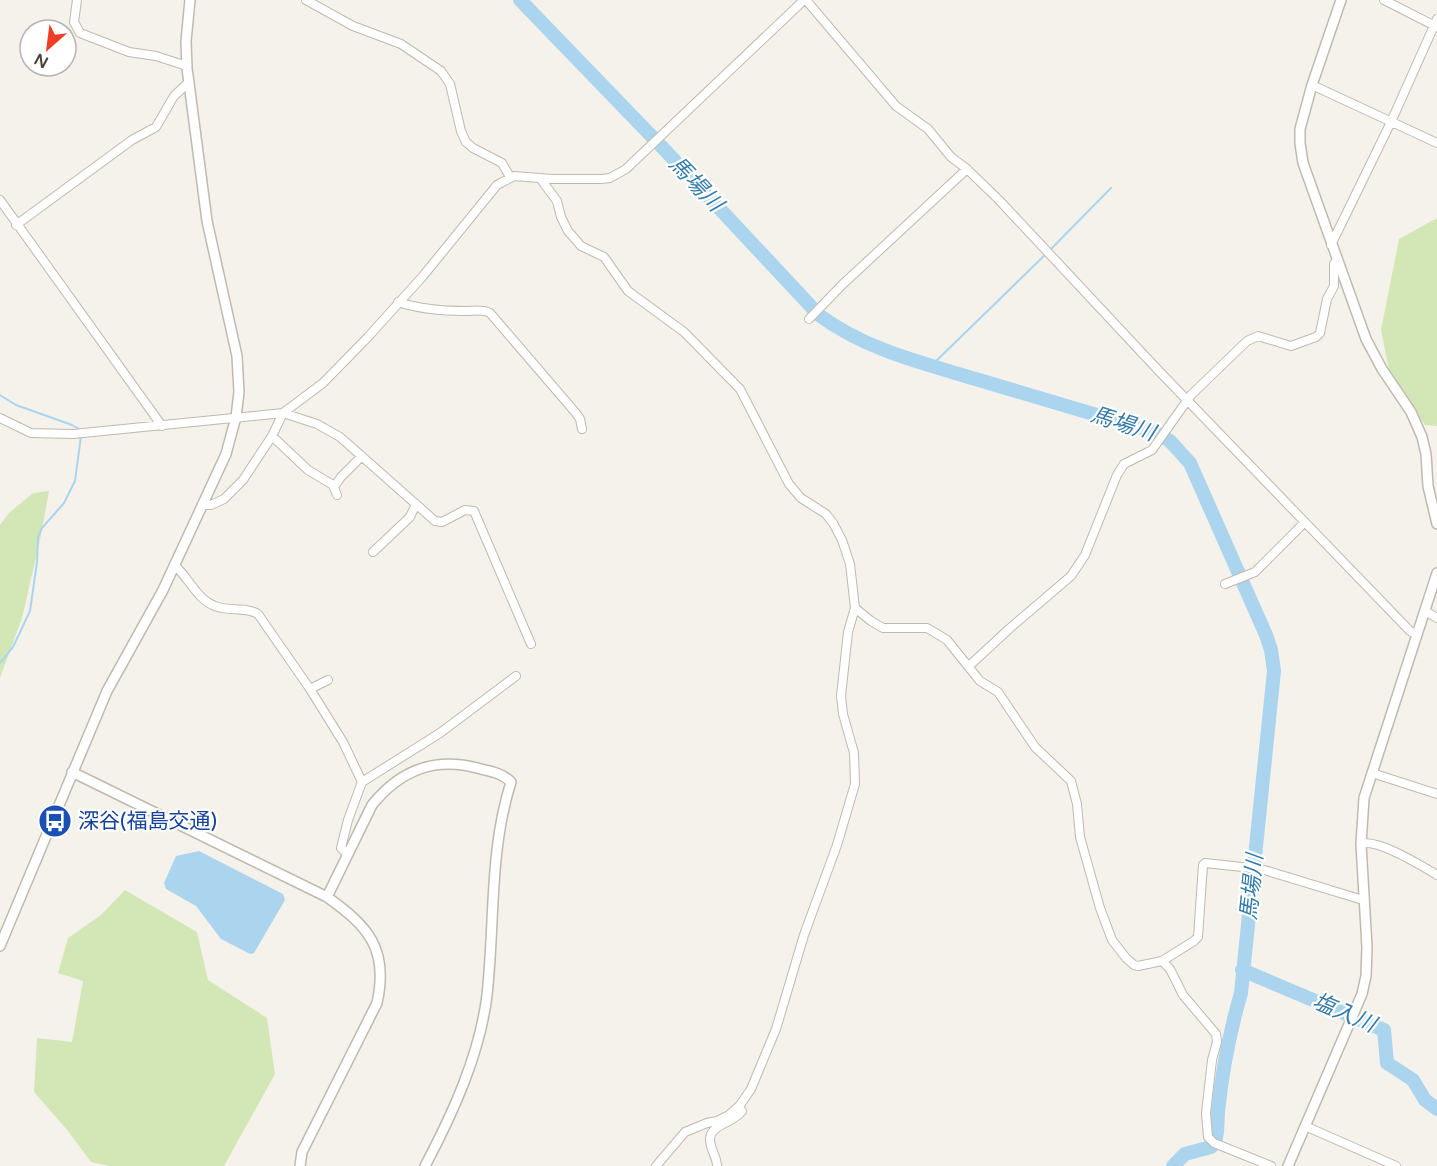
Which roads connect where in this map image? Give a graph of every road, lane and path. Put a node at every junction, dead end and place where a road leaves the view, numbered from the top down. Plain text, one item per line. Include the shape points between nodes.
1 (77, 0) edge
2 (190, 0) edge
3 (306, 0) edge
4 (805, 0) edge
5 (1341, 0) edge
6 (1384, 0) edge
7 (1436, 24) edge
8 (187, 66) junction
9 (189, 82) junction
10 (1312, 85) junction
11 (1391, 122) junction
12 (1437, 143) edge
13 (967, 169) junction
14 (510, 177) junction
15 (540, 178) junction
16 (0, 200) edge
17 (16, 225) junction
18 (1331, 245) junction
19 (1337, 260) junction
20 (398, 302) junction
21 (809, 319) dead end
22 (1189, 401) junction
23 (283, 413) junction
24 (236, 417) junction
25 (0, 418) edge
26 (162, 426) junction
27 (582, 429) dead end
28 (272, 436) junction
29 (362, 456) junction
30 (416, 504) junction
31 (202, 505) junction
32 (1305, 522) junction
33 (1437, 524) edge
34 (373, 552) dead end
35 (174, 565) junction
36 (1437, 573) edge
37 (1225, 584) dead end
38 (855, 608) junction
39 (1425, 611) junction
40 (1437, 618) edge
41 (1417, 635) junction
42 (531, 644) dead end
43 (969, 666) junction
44 (516, 676) dead end
45 (328, 680) dead end
46 (310, 689) junction
47 (72, 772) junction
48 (1372, 773) junction
49 (362, 782) junction
50 (1437, 794) edge
51 (1360, 844) junction
52 (347, 854) junction
53 (1437, 875) edge
54 (327, 897) junction
55 (1363, 900) junction
56 (0, 946) edge
57 (1162, 961) junction
58 (738, 1107) junction
59 (1305, 1126) junction
60 (300, 1166) edge
61 (425, 1166) edge
62 (656, 1166) edge
63 (717, 1166) edge
64 (1271, 1166) edge
65 (1288, 1166) edge
66 (1396, 1166) edge

1 - 8 street via 74,22 80,33 129,52
2 - 8 street
3 - 14 street via 353,26 401,44 441,71 450,84 466,142 502,164
4 - 13 street via 896,106 928,129 947,153
4 - 15 street via 627,169 610,178
5 - 10 street
6 - 7 street
7 - 11 street
8 - 9 street
9 - 17 street via 174,96 156,127 132,140
9 - 24 street via 207,221 237,356
10 - 11 street
10 - 18 street via 1300,143
11 - 12 street
11 - 18 street
13 - 21 street
13 - 22 street
14 - 15 street
14 - 20 street via 491,190
15 - 38 street via 557,201 568,231 581,246 604,257 628,291 684,332 740,389 789,484 796,494 826,514 842,540 850,564
16 - 17 street
17 - 26 street
18 - 19 street
19 - 22 street via 1334,286 1316,337 1291,346 1258,336 1251,338
19 - 33 street via 1373,355 1411,412 1422,437
20 - 23 street via 323,383
20 - 27 street via 490,313 575,412
22 - 32 street
22 - 43 street via 1148,453 1126,462 1120,469 1085,555 1071,576
23 - 24 street
23 - 28 street
23 - 29 street via 325,428
24 - 26 street
24 - 31 street via 230,442
25 - 26 street via 42,434
28 - 29 street via 336,491 341,477
28 - 31 street via 249,474 230,495 211,505
29 - 30 street
30 - 34 street via 410,517
30 - 42 street via 438,522 465,510 474,511
31 - 35 street
32 - 37 street via 1255,572
32 - 41 street
35 - 46 street via 214,606 258,614
35 - 47 street via 107,691
36 - 39 street
38 - 43 street via 883,628 927,628 947,640
38 - 58 street via 848,632 841,696 855,761 853,792 776,1029 751,1089
39 - 40 street
39 - 41 street
41 - 48 street
43 - 57 street via 980,681 1002,697 1044,758 1071,781 1080,837 1112,940 1134,965
44 - 49 street via 440,733
45 - 46 street
46 - 49 street
47 - 54 street
47 - 56 street
48 - 50 street
48 - 51 street via 1364,798
49 - 52 street via 341,848
51 - 53 street via 1370,843
51 - 55 street
52 - 54 street
52 - 61 street via 372,805 401,777 421,768 443,763 466,764 504,775 511,782 496,841 487,996 477,1043 463,1085
54 - 60 street via 353,915 373,939 381,987 377,1003 302,1152
55 - 57 street via 1261,869 1211,862 1203,866 1198,937
55 - 59 street via 1367,957 1362,994
57 - 64 street via 1183,995 1216,1034 1206,1113 1208,1137
58 - 62 street via 717,1121 685,1132
58 - 63 street via 742,1111 739,1115 716,1127 710,1139
59 - 65 street
59 - 66 street

